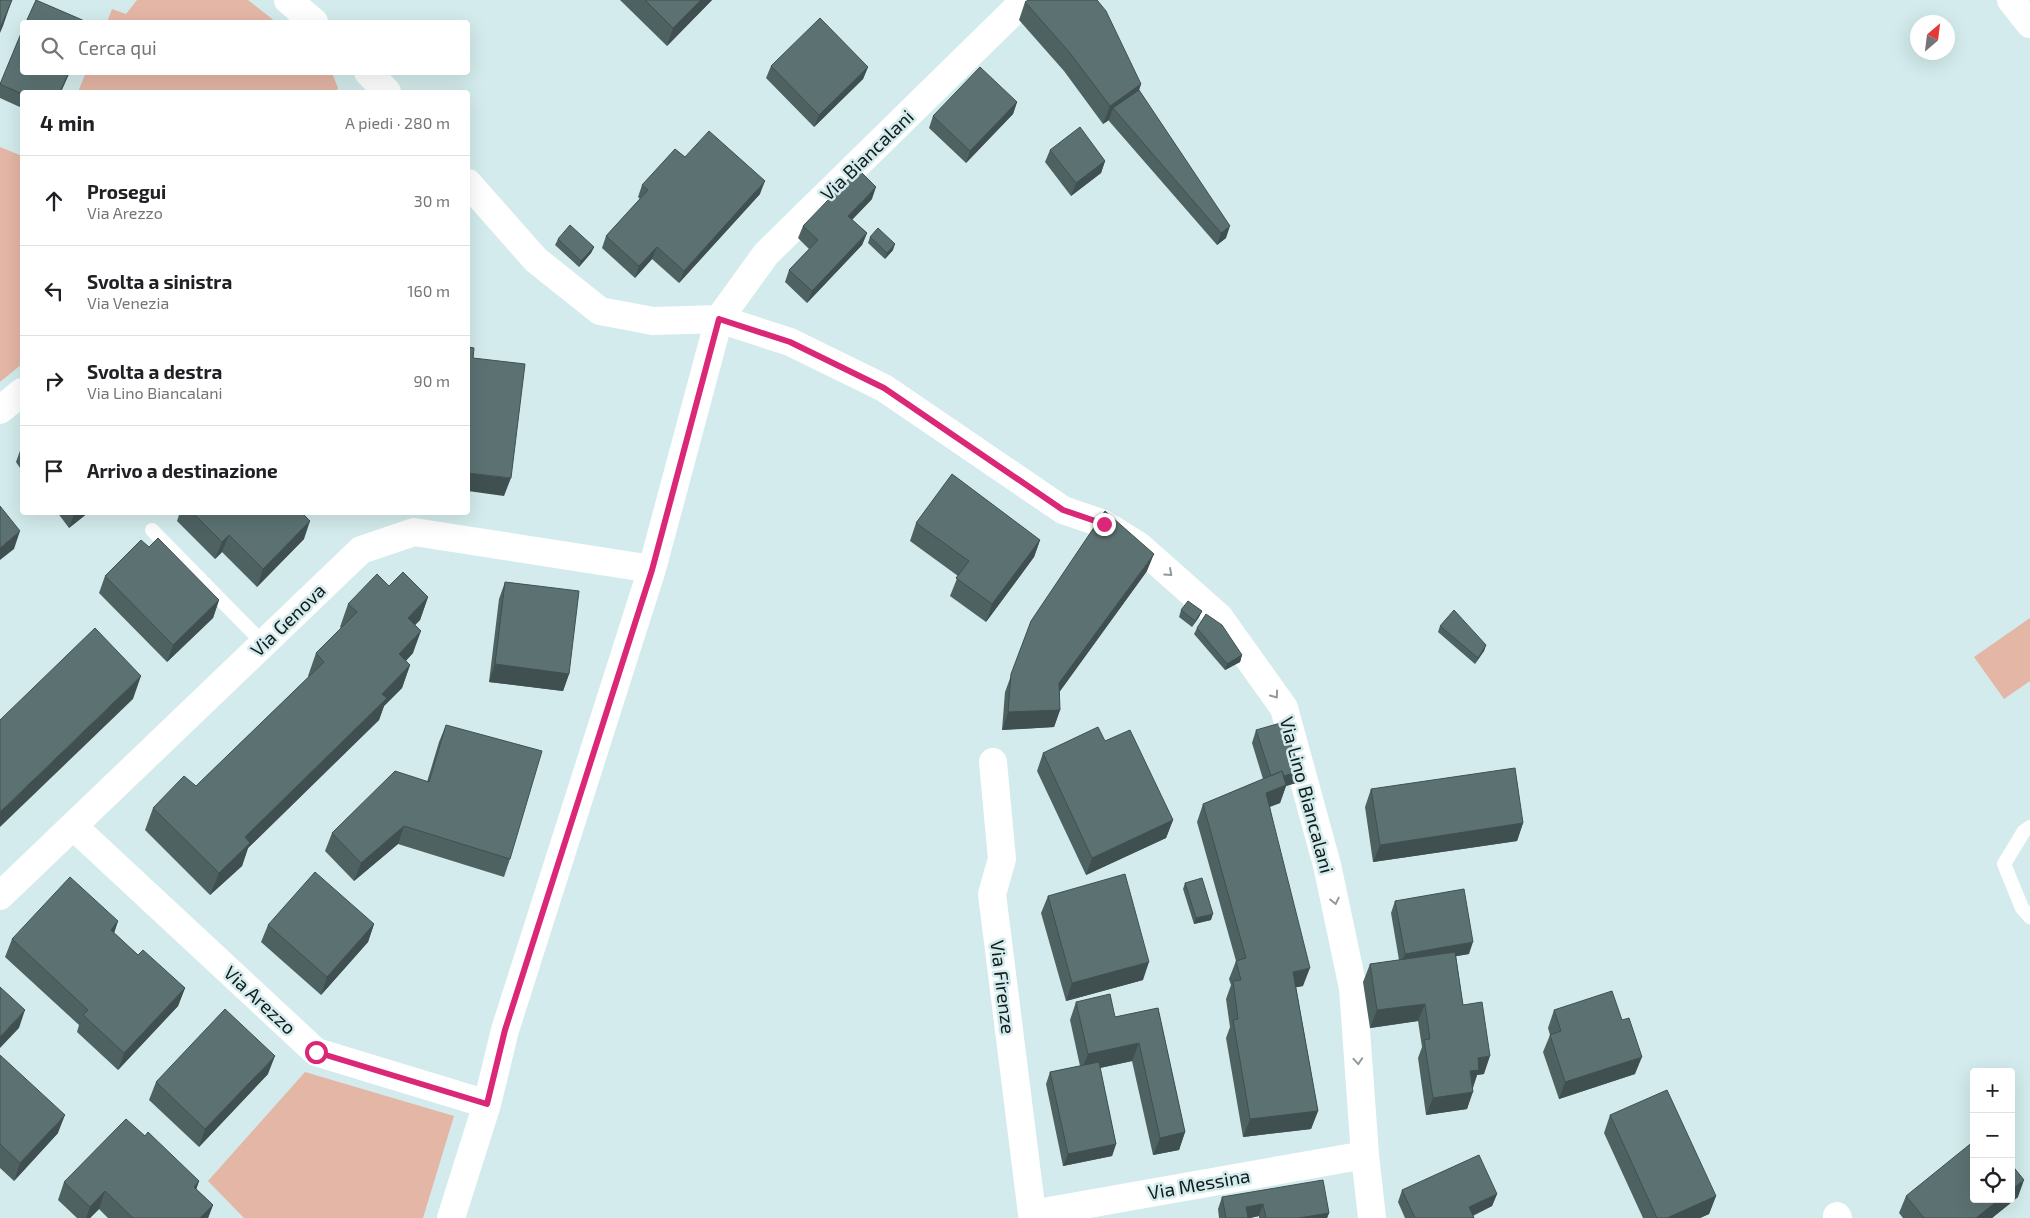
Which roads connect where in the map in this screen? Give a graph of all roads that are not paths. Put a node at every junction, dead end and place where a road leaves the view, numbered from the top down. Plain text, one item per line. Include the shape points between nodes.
1 (288, 0) edge
2 (1024, 0) edge
3 (2011, 0) edge
4 (312, 20) edge
5 (2030, 24) edge
6 (371, 75) edge
7 (384, 90) edge
8 (470, 185) edge
9 (719, 319) junction
10 (20, 394) edge
11 (0, 410) edge
12 (152, 530) dead end
13 (652, 570) junction
14 (263, 643) junction
15 (993, 762) dead end
16 (73, 826) junction
17 (2030, 827) edge
18 (0, 896) edge
19 (2030, 917) edge
20 (487, 1104) junction
21 (1365, 1155) junction
22 (1026, 1217) edge
23 (451, 1218) edge
24 (1372, 1218) edge

1 - 4 street
2 - 9 street, Via Biancalani via 766,254
3 - 5 street
6 - 7 street
8 - 9 street, Via Lino Biancalani via 536,260 600,311 653,321
9 - 13 street
9 -> 21 street, Via Lino Biancalani via 790,342 884,388 1063,510 1104,524 1139,546 1218,617 1284,708 1328,865 1353,988
10 - 11 street
12 - 14 lane
13 - 14 street, Via Genova via 414,532 361,550
13 - 20 street via 505,1030
14 - 16 street, Via Genova
15 - 22 street, Via Firenze via 1002,859 992,894
16 - 18 street, Via Genova
16 - 20 street, Via Arezzo via 316,1052
17 - 19 lane via 2024,831 2004,864 2022,908
20 - 23 street
21 - 22 street, Via Messina
21 - 24 street, Via Lino Biancalani

